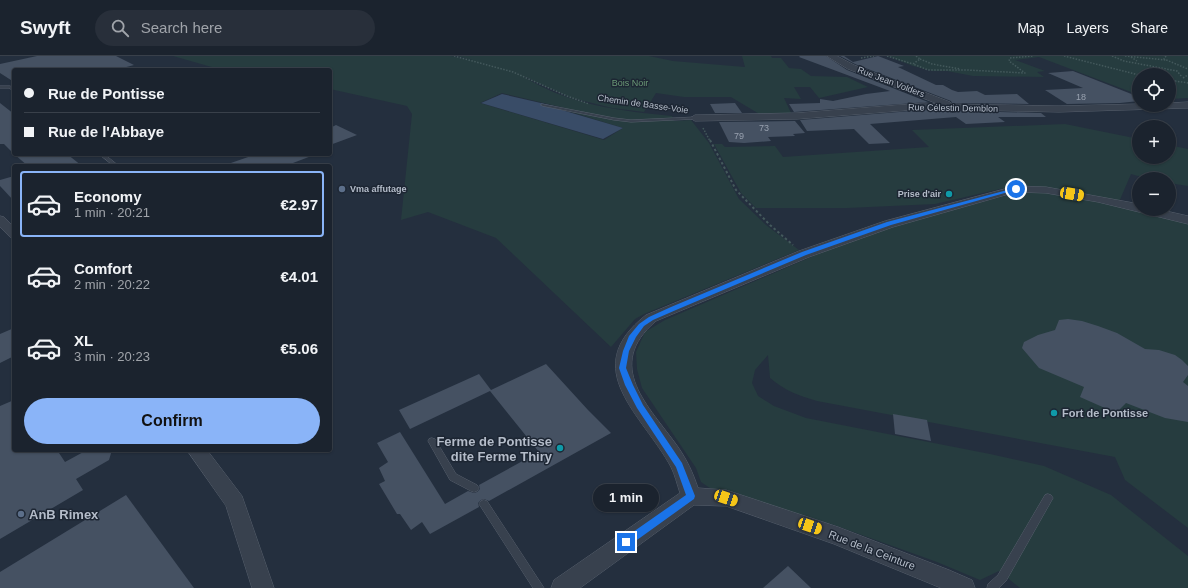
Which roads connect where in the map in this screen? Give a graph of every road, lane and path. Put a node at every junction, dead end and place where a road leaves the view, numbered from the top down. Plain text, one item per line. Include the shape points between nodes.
1 (454, 56) edge
2 (831, 56) edge
3 (887, 56) edge
4 (916, 56) edge
5 (1033, 56) edge
6 (1064, 56) edge
7 (1112, 56) edge
8 (1126, 56) edge
9 (1166, 56) edge
10 (920, 59) junction
11 (1166, 60) junction
12 (1137, 61) dead end
13 (913, 64) junction
14 (1188, 69) edge
15 (967, 70) junction
16 (1132, 73) edge
17 (1188, 75) edge
18 (1182, 77) junction
19 (1176, 81) edge
20 (1185, 82) junction
21 (1188, 83) edge
22 (0, 87) edge
23 (12, 89) edge
24 (589, 104) dead end
25 (543, 105) dead end
26 (1188, 105) edge
27 (953, 107) junction
28 (695, 118) joint
29 (706, 132) dead end
30 (103, 156) edge
31 (113, 164) edge
32 (1132, 207) edge
33 (1171, 216) edge
34 (0, 220) edge
35 (1188, 220) edge
36 (12, 232) edge
37 (804, 254) junction
38 (432, 441) dead end
39 (198, 452) edge
40 (474, 488) dead end
41 (690, 496) junction
42 (1048, 498) dead end
43 (484, 504) dead end
44 (263, 588) edge
45 (539, 588) edge
46 (562, 588) edge
47 (964, 588) edge
48 (992, 588) edge

1 - 24 path, Chemin de Basse-Voie via 501,68 569,98
2 - 27 street, Rue Jean Volders via 851,67
3 - 13 path
4 - 10 path
5 - 15 path via 1010,58 1009,61 1025,73
6 - 16 path
7 - 18 path via 1124,61 1177,71
8 - 11 path
8 - 12 path
9 - 11 path
10 - 13 path
10 - 15 path via 932,64
11 - 14 path
13 - 15 path via 928,70
17 - 18 path
18 - 20 path
19 - 20 path
20 - 21 path
22 - 23 lane
25 - 28 lane via 614,119 646,121
26 - 27 street, Rue Célestin Demblon via 1059,109
27 - 28 street, Rue Célestin Demblon via 900,108 797,116
29 - 37 path via 736,190 770,225
30 - 31 lane
32 - 37 street via 1046,190 1016,189 889,224
33 - 35 street
34 - 36 street
37 - 41 street via 651,318 641,325 629,344 623,368 629,385 679,465
38 - 40 lane via 453,477
39 - 44 street via 235,502
41 - 46 street
41 - 47 street, Rue de la Ceinture via 726,498 741,503 838,536
42 - 48 lane via 1002,578
43 - 45 lane

